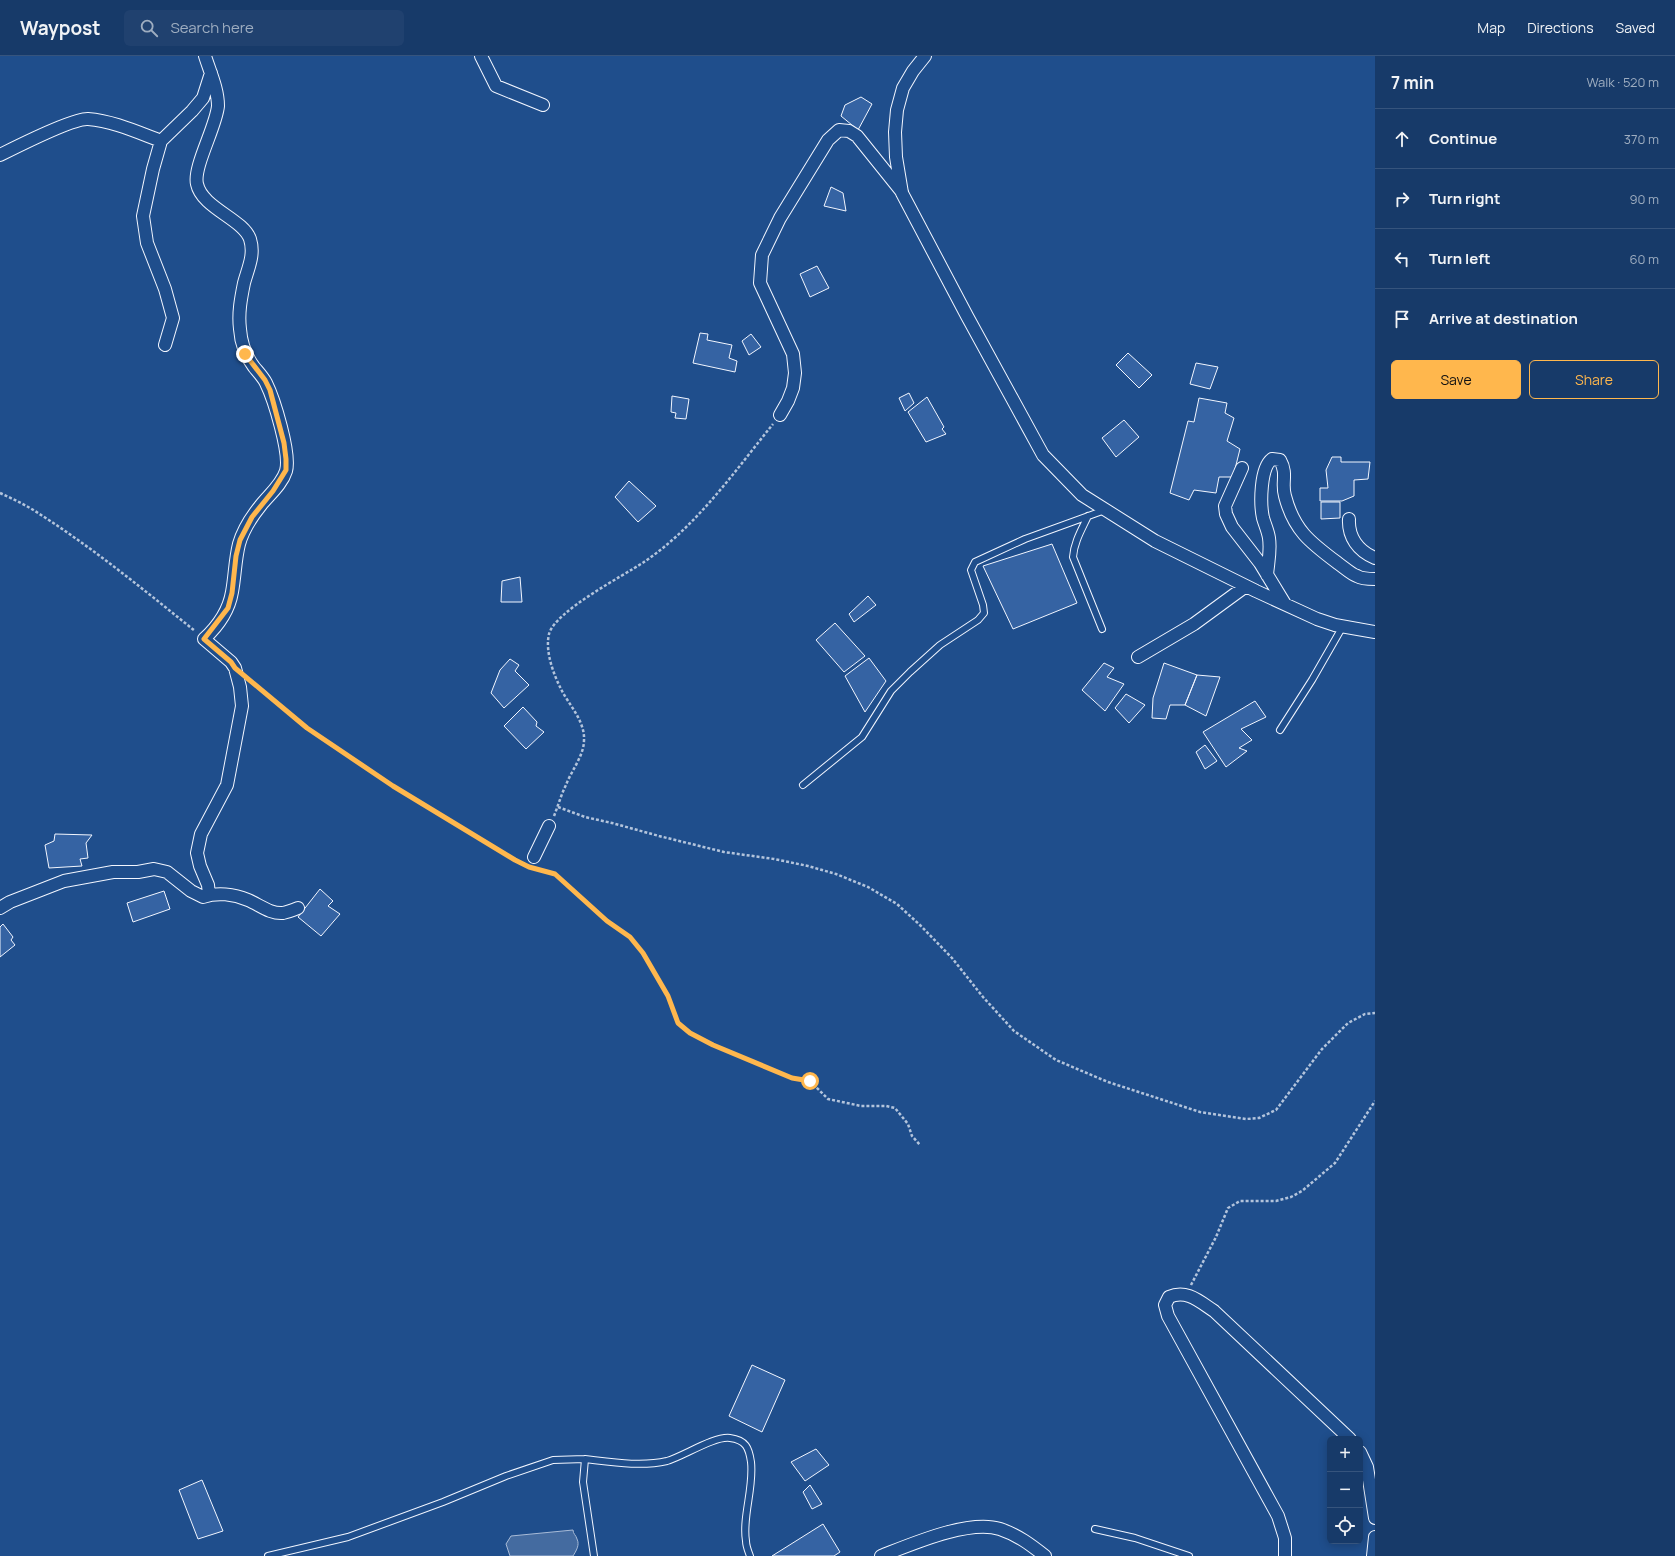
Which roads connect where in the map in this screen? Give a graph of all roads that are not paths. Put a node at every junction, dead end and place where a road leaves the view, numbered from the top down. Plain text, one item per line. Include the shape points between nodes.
1 (205, 56) edge
2 (480, 56) edge
3 (925, 56) edge
4 (211, 73) junction
5 (543, 104) dead end
6 (161, 141) junction
7 (0, 156) edge
8 (902, 193) junction
9 (165, 345) dead end
10 (780, 415) road end
11 (1242, 468) dead end
12 (1105, 510) junction
13 (1088, 516) junction
14 (1349, 519) dead end
15 (1375, 558) edge
16 (1267, 575) junction
17 (1375, 580) edge
18 (1246, 586) junction
19 (1285, 604) junction
20 (1343, 626) junction
21 (1102, 629) dead end
22 (1375, 632) edge
23 (1138, 657) dead end
24 (1280, 730) dead end
25 (803, 785) dead end
26 (549, 826) road end
27 (531, 862) road end
28 (209, 895) junction
29 (0, 908) edge
30 (298, 908) dead end
31 (1347, 1436) edge
32 (1363, 1458) edge
33 (585, 1459) junction
34 (1375, 1518) edge
35 (1095, 1528) dead end
36 (1375, 1536) edge
37 (268, 1556) edge
38 (594, 1556) edge
39 (750, 1556) edge
40 (881, 1556) edge
41 (1045, 1556) edge
42 (1189, 1556) edge
43 (1285, 1556) edge
44 (1373, 1556) edge

1 - 4 street
2 - 5 street via 496,86
3 - 8 street via 903,88 897,110 896,151
4 - 6 street via 202,98
4 - 28 street via 218,107 196,174 196,184 201,195 249,237 252,248 240,307 241,341 245,354 270,390 277,413 286,470 281,481 252,517 240,540 228,608 204,639 235,668 242,706 227,785 201,834 197,853
6 - 7 street via 115,124 86,119 57,128
6 - 9 street via 143,216 147,243 173,318
8 - 10 street via 858,136 849,131 839,130 828,140 780,218 762,255 760,283 793,354 793,388
8 - 12 street via 1043,455 1082,495
11 - 16 street via 1226,506 1226,514 1232,527
12 - 13 lane
12 - 18 street via 1156,541
13 - 21 lane via 1076,541 1073,557
13 - 25 lane via 1025,539 975,562 971,570 984,613 978,620 940,645 910,672 891,691 862,736
14 - 15 street via 1348,525 1353,541 1360,550
16 - 17 street via 1270,550 1262,498 1265,469 1272,459 1280,460 1284,467 1282,489 1289,512 1299,530 1322,551 1357,576
16 - 19 street
18 - 19 street
18 - 23 street via 1194,624
19 - 20 street via 1317,619
20 - 22 street
20 - 24 lane
26 - 27 street
28 - 29 street via 203,898 167,872 154,869 113,872 64,881
28 - 30 street via 230,894 268,911 283,913
31 - 43 street via 1214,1311 1188,1295 1169,1297 1165,1305 1168,1316 1278,1516 1286,1538
32 - 34 street via 1368,1467
33 - 37 lane via 553,1460 348,1537
33 - 38 lane via 583,1482
33 - 39 lane via 628,1463 666,1461 728,1438 743,1442 749,1450 751,1464 746,1540
35 - 42 lane
36 - 44 street
40 - 41 street via 918,1542 981,1526 1014,1535 1030,1543

